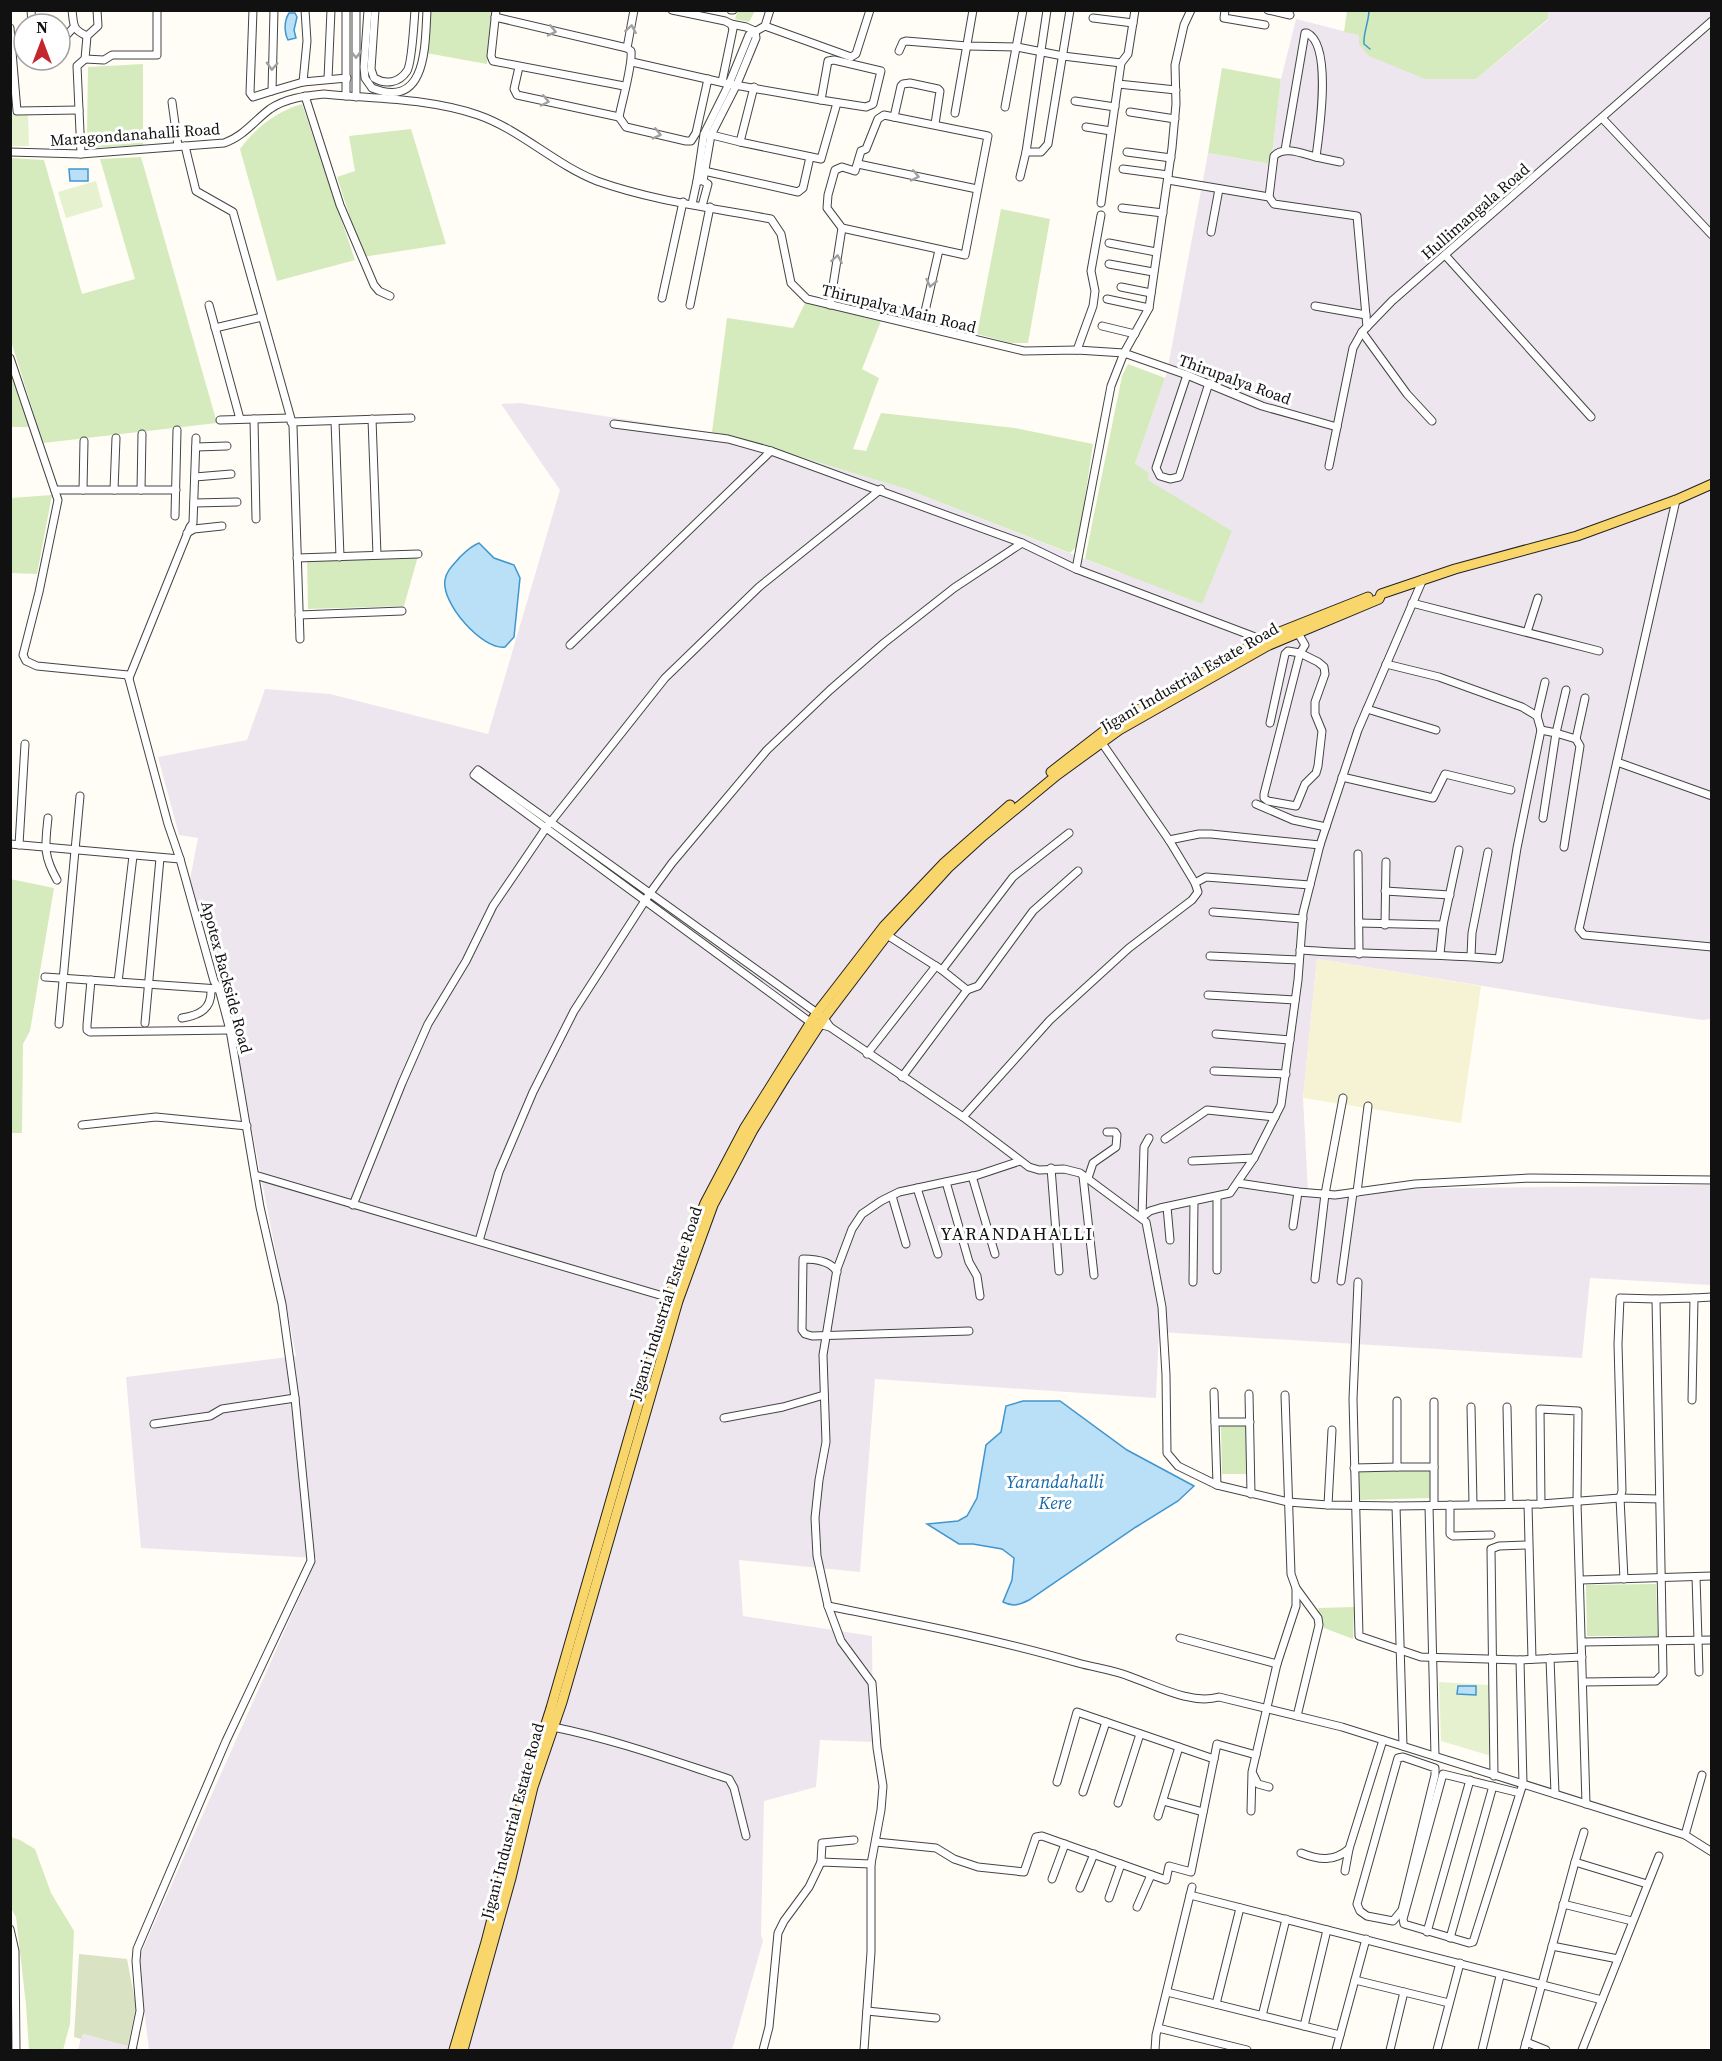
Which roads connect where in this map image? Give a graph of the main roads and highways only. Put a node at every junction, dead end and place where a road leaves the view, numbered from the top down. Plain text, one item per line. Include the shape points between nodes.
1 (1712, 484) edge
2 (1381, 594) junction
3 (1265, 643) junction
4 (817, 1020) junction
5 (674, 1299) junction
6 (454, 2050) edge
7 (463, 2050) edge

1 - 2 main road, Jigani Industrial Estate Road via 1577,536
2 - 3 main road, Jigani Industrial Estate Road
2 - 3 main road, Jigani Industrial Estate Road via 1379,599
3 - 4 main road, Jigani Industrial Estate Road via 1119,730 983,836 887,935
3 - 4 main road, Jigani Industrial Estate Road via 1109,727 977,832 884,926
4 - 5 main road, Jigani Industrial Estate Road via 744,1128 705,1203
5 - 6 main road, Jigani Industrial Estate Road via 526,1786
5 - 7 main road, Jigani Industrial Estate Road via 562,1702 533,1787

